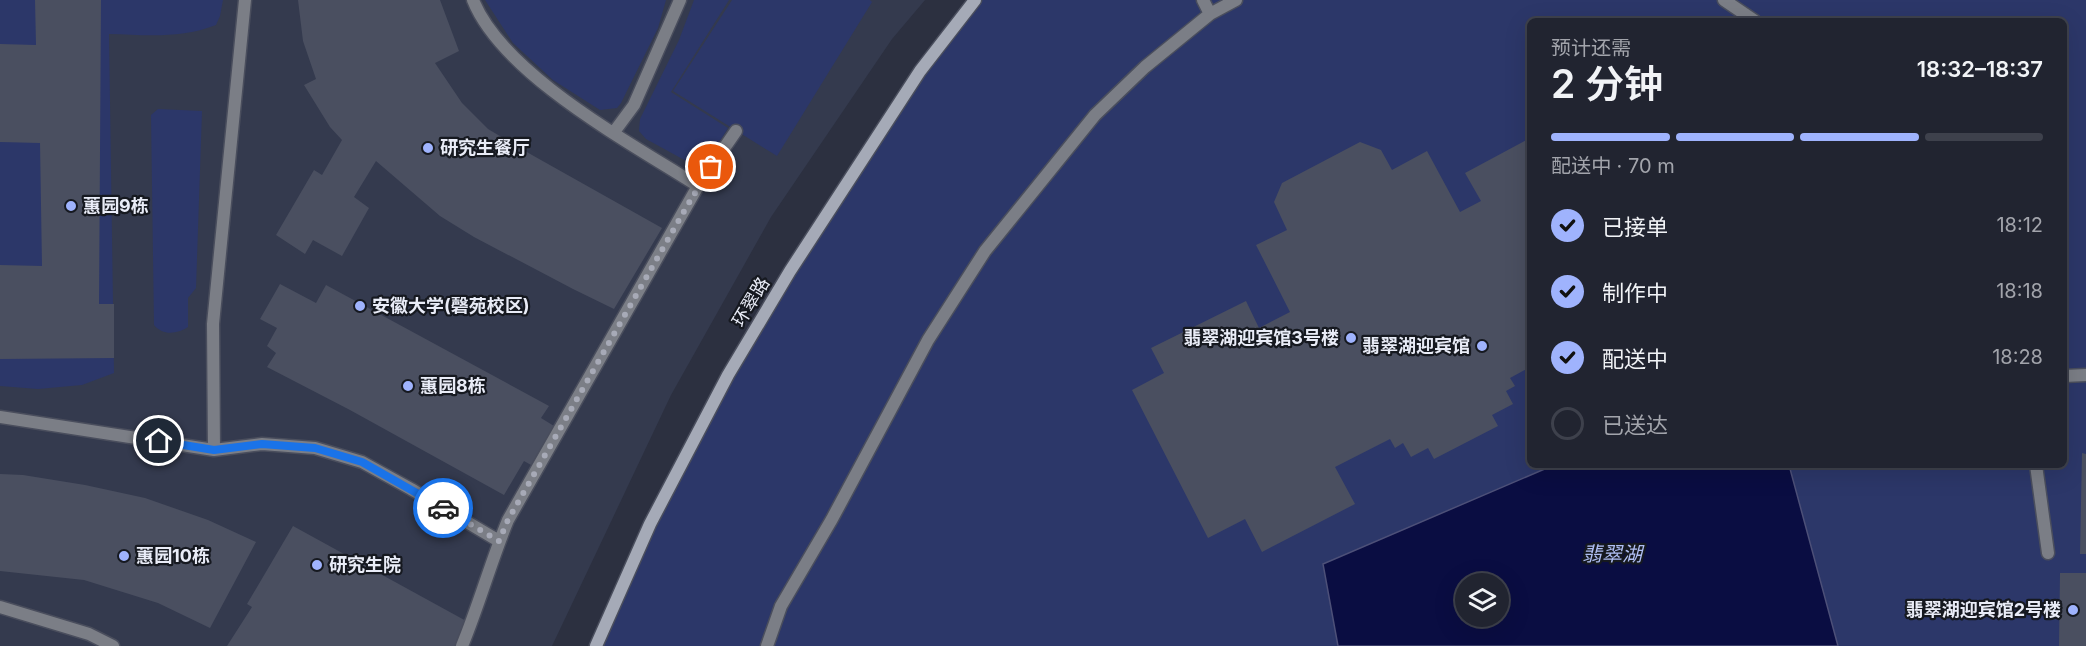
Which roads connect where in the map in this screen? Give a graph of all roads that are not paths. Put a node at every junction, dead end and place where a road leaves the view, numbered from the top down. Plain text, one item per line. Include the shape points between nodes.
1 (245, 0) edge
2 (473, 0) edge
3 (680, 0) edge
4 (975, 0) edge
5 (1203, 0) edge
6 (1236, 0) edge
7 (1724, 0) edge
8 (1210, 14) junction
9 (1751, 18) edge
10 (736, 131) dead end
11 (614, 132) junction
12 (698, 186) junction
13 (2086, 375) edge
14 (2067, 376) edge
15 (0, 417) edge
16 (214, 450) junction
17 (2036, 468) edge
18 (499, 541) junction
19 (2048, 553) dead end
20 (0, 607) edge
21 (113, 646) edge
22 (462, 646) edge
23 (596, 646) edge
24 (767, 646) edge

1 - 16 lane via 213,324
2 - 11 lane via 508,52 538,80
3 - 11 lane via 634,105
4 - 23 street, 环翠路 via 920,70 728,375 650,524
5 - 8 lane
6 - 8 lane
7 - 9 lane
8 - 24 lane via 1145,67 1095,116 985,251 928,340 781,606
10 - 12 lane
11 - 12 lane
12 - 18 lane
13 - 14 lane
15 - 16 lane
16 - 18 lane via 262,444 315,448 362,462
17 - 19 lane
18 - 22 lane
20 - 21 lane via 89,634

